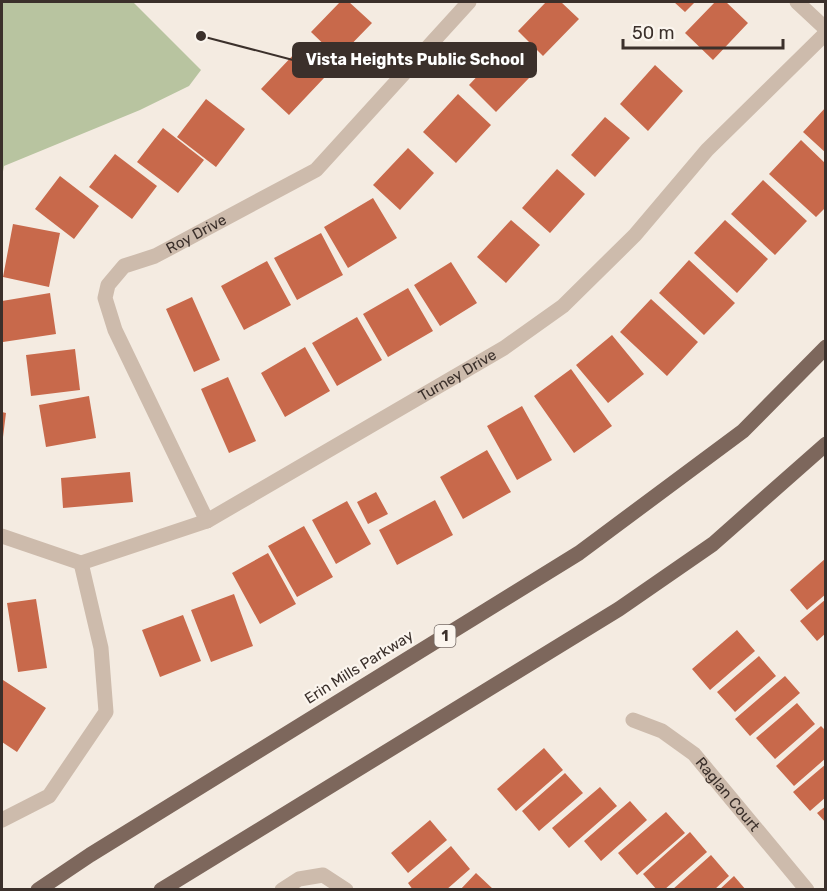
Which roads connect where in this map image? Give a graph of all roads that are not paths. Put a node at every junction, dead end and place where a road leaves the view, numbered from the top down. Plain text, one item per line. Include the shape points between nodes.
1 (469, 2) edge
2 (797, 2) edge
3 (825, 31) edge
4 (825, 347) edge
5 (825, 444) edge
6 (207, 522) junction
7 (2, 536) edge
8 (81, 563) junction
9 (633, 720) dead end
10 (2, 820) edge
11 (38, 890) edge
12 (161, 890) edge
13 (282, 890) edge
14 (346, 890) edge
15 (807, 890) edge

1 - 6 street, Roy Drive via 316,170 155,256 124,266 108,285 105,298 115,330
2 - 3 street
3 - 6 street, Turney Drive via 707,150 635,235 563,306 504,348
4 - 11 main road, Erin Mills Parkway / 1 via 743,431 579,553
5 - 12 main road via 713,544 619,609
6 - 8 street, Turney Drive
7 - 8 street
8 - 10 street via 101,648 106,712 49,796
9 - 15 street, Raglan Court via 662,731 694,754
13 - 14 street via 299,879 323,875

